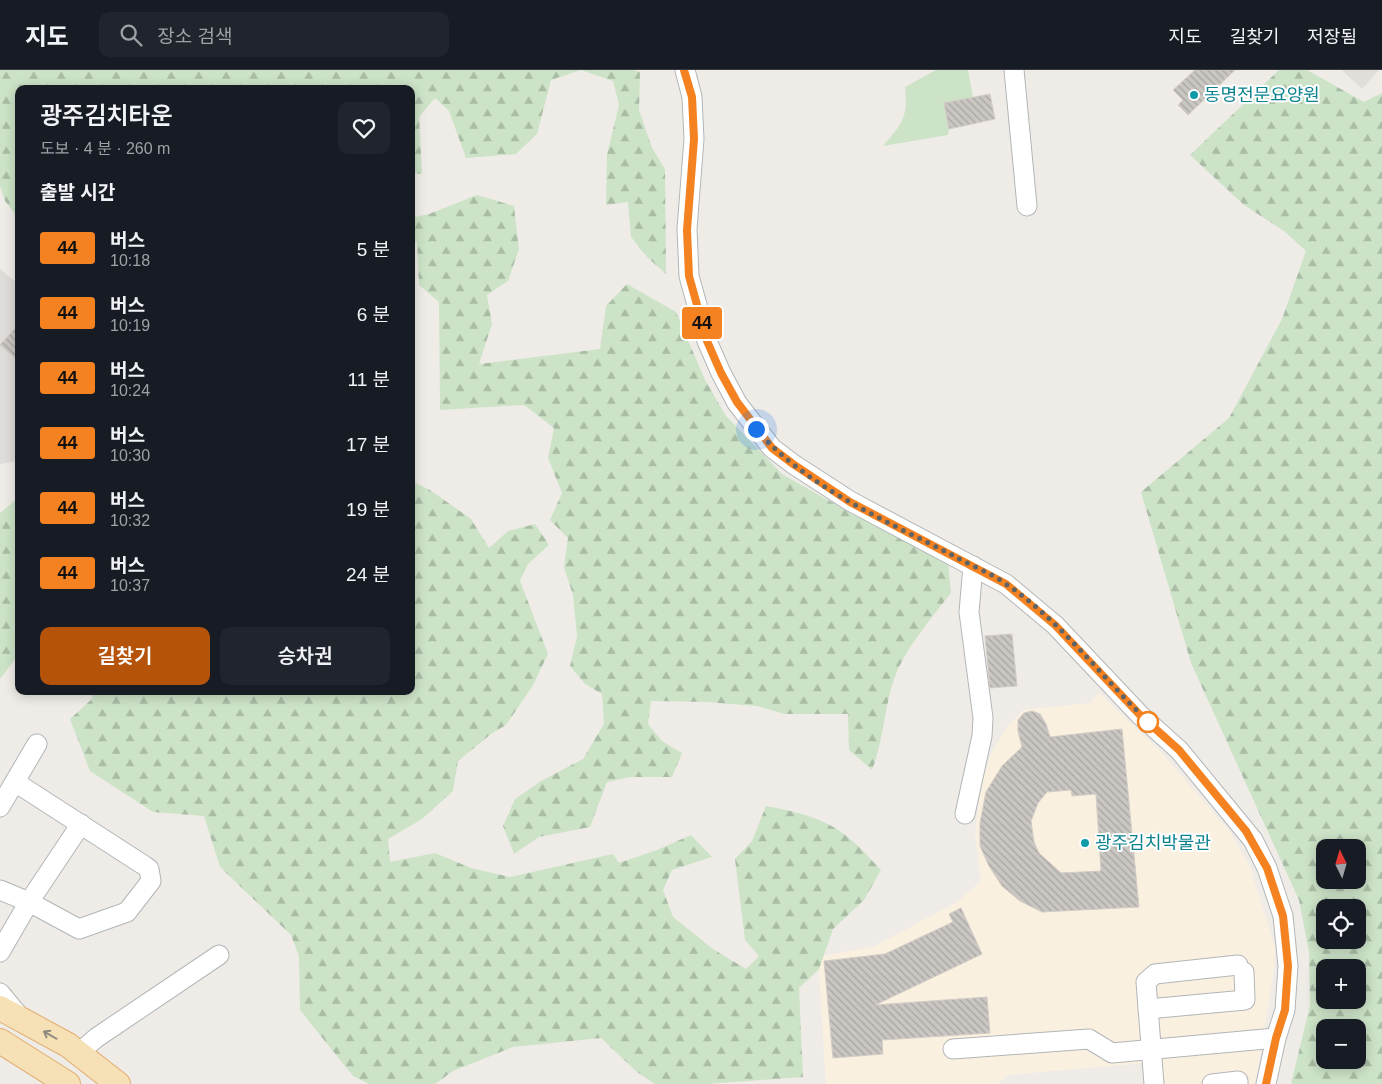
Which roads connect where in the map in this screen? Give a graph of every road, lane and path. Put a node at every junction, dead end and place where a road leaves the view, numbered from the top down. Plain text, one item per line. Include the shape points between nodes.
1 (684, 70) edge
2 (1014, 70) edge
3 (1027, 206) dead end
4 (973, 566) junction
5 (37, 744) dead end
6 (15, 782) junction
7 (0, 807) edge
8 (966, 814) dead end
9 (81, 824) junction
10 (0, 890) edge
11 (29, 902) junction
12 (0, 952) edge
13 (219, 955) dead end
14 (0, 993) edge
15 (1148, 1008) junction
16 (10, 1013) edge
17 (1276, 1038) junction
18 (0, 1041) edge
19 (953, 1048) dead end
20 (1150, 1050) junction
21 (79, 1053) junction
22 (68, 1084) edge
23 (118, 1084) edge
24 (1154, 1084) edge
25 (1212, 1084) edge
26 (1238, 1084) edge
27 (1266, 1084) edge

1 - 4 street via 692,97 694,139 687,230 689,276 707,341 737,402 772,448 793,464 850,502
2 - 3 street
4 - 8 street via 969,612 983,718
4 - 17 street via 1006,584 1055,625 1140,715 1179,750 1253,840 1267,868 1283,916 1286,939 1285,1010
5 - 6 street
6 - 7 street
6 - 9 street
9 - 11 street
9 - 11 street via 149,869 151,881 127,912 79,929
10 - 11 street
11 - 12 street
13 - 21 street via 96,1038
14 - 16 street
15 - 15 street via 1146,982 1155,974 1241,969 1245,1000
15 - 20 street
21 -> 16 main road
17 - 20 street
17 - 27 street
18 - 22 main road
19 - 20 street via 1089,1039 1112,1053
20 - 24 street
21 - 23 main road
25 - 26 street via 1238,1081

